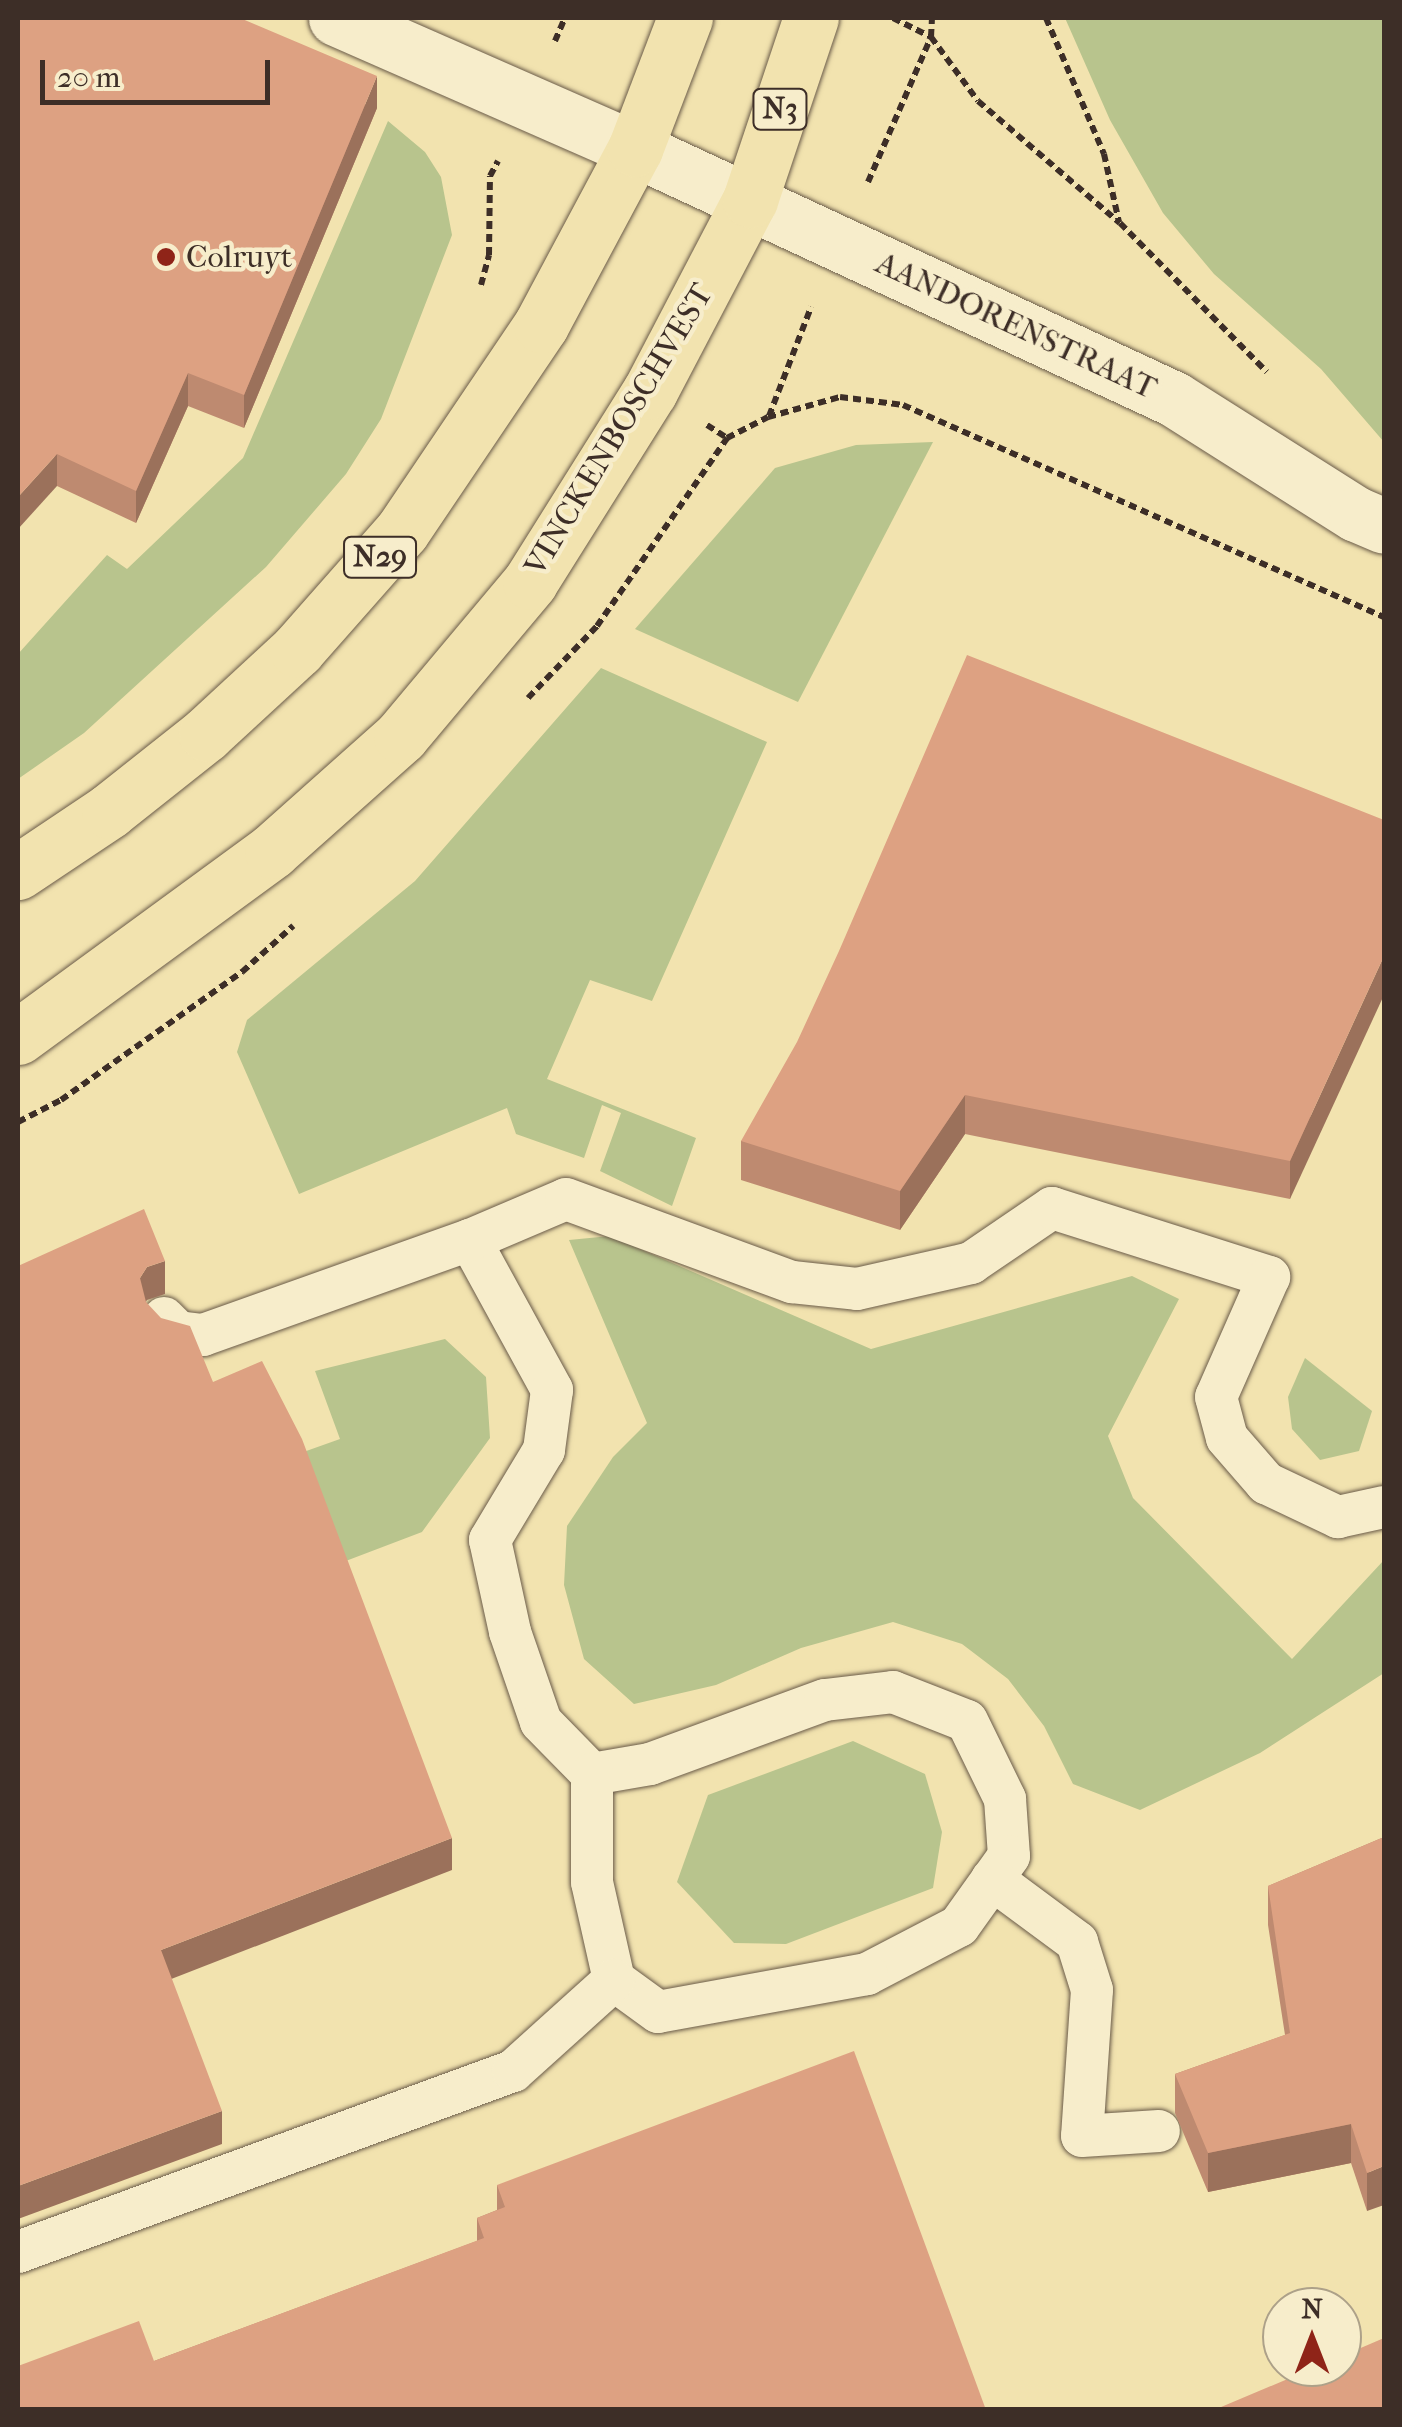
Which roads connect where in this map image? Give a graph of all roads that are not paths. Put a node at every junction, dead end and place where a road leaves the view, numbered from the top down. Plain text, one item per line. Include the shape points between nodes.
1 (336, 18) edge
2 (684, 18) edge
3 (811, 18) edge
4 (636, 149) junction
5 (750, 200) junction
6 (1384, 526) edge
7 (18, 872) edge
8 (18, 1037) edge
9 (470, 1240) junction
10 (164, 1318) edge
11 (1384, 1507) edge
12 (592, 1774) junction
13 (992, 1879) junction
14 (614, 1980) junction
15 (1159, 2131) dead end
16 (18, 2252) edge

1 - 4 main road, AANDORENSTRAAT
2 - 4 main road
3 - 5 main road, N3
4 - 5 main road, AANDORENSTRAAT
4 - 7 main road, N29 via 542,326 402,531 297,650 192,745
5 - 6 main road, AANDORENSTRAAT via 1174,400
5 - 8 main road, VINCKENBOSCHVEST via 650,390 530,582 402,736 272,850
9 - 10 lane via 203,1335 178,1332
9 - 11 lane via 566,1199 792,1282 857,1289 972,1263 1052,1208 1268,1277 1216,1397 1227,1438 1266,1483 1338,1518
9 - 12 lane via 552,1390 544,1450 490,1540 506,1614 542,1722
12 - 13 lane via 688,1752 825,1700 893,1692 967,1720 1004,1798 1010,1856
12 - 14 lane via 592,1882
13 - 14 lane via 959,1926 867,1974 658,2012
13 - 15 lane via 1077,1942 1092,1990 1082,2136
14 - 16 lane via 513,2071

